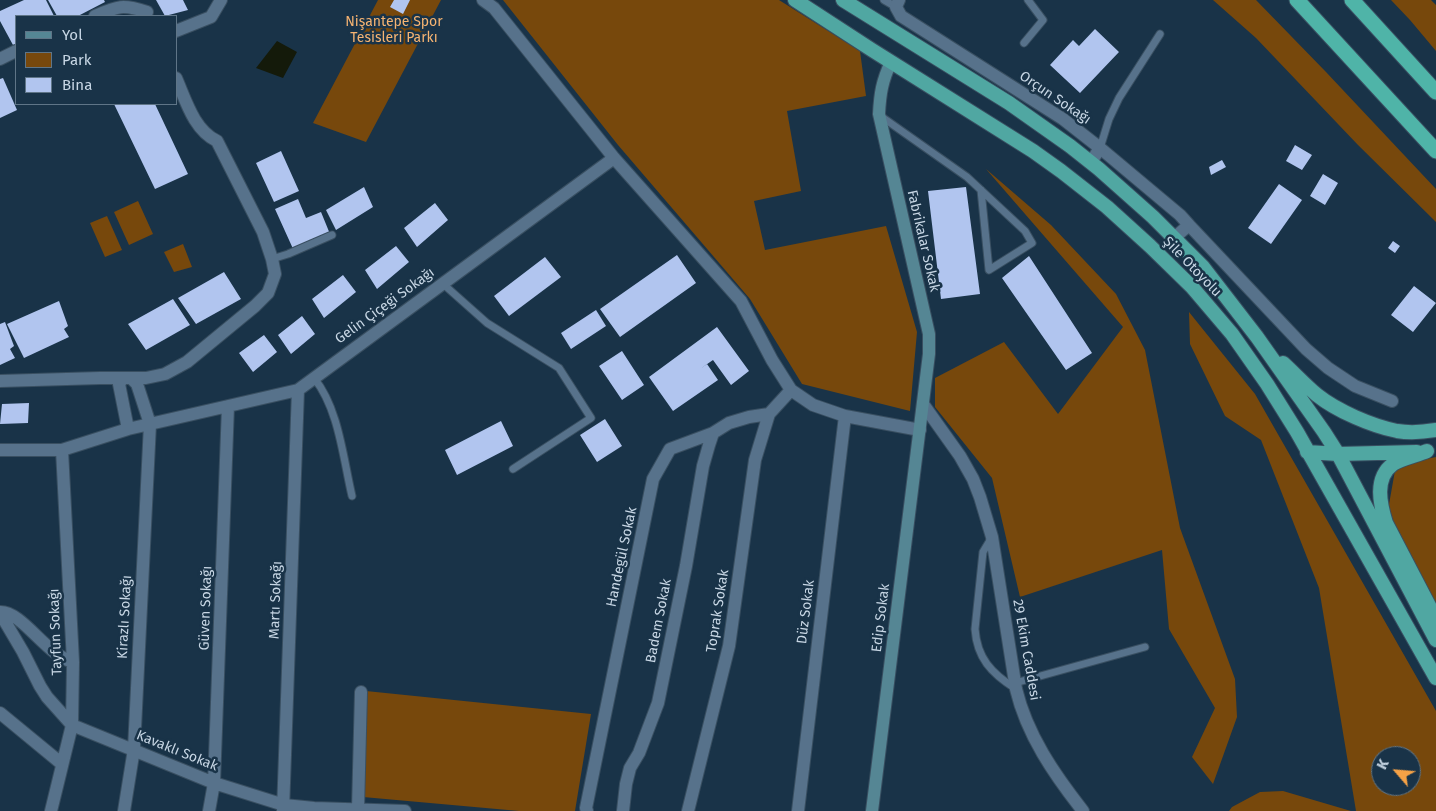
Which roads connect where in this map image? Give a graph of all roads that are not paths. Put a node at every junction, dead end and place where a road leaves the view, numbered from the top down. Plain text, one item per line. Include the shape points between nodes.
1 (221, 0) edge
2 (483, 0) edge
3 (795, 0) edge
4 (843, 0) edge
5 (884, 0) edge
6 (1028, 0) edge
7 (1297, 0) edge
8 (1352, 0) edge
9 (898, 4) edge
10 (112, 5) edge
11 (146, 9) edge
12 (97, 15) edge
13 (178, 30) edge
14 (1160, 34) dead end
15 (1024, 43) dead end
16 (15, 52) edge
17 (0, 59) edge
18 (891, 62) junction
19 (178, 82) edge
20 (1436, 92) edge
21 (879, 114) junction
22 (1100, 148) junction
23 (1436, 151) edge
24 (614, 158) junction
25 (1091, 162) junction
26 (981, 190) junction
27 (1189, 225) junction
28 (332, 235) dead end
29 (1174, 238) junction
30 (272, 259) junction
31 (442, 283) junction
32 (1257, 337) junction
33 (127, 378) junction
34 (314, 378) junction
35 (0, 381) edge
36 (298, 390) junction
37 (791, 390) junction
38 (1392, 401) dead end
39 (923, 404) junction
40 (228, 406) junction
41 (769, 414) junction
42 (845, 416) junction
43 (150, 424) junction
44 (128, 429) junction
45 (920, 430) junction
46 (1436, 430) edge
47 (714, 433) junction
48 (0, 450) edge
49 (62, 450) junction
50 (1431, 451) edge
51 (1308, 452) junction
52 (1338, 454) junction
53 (512, 469) dead end
54 (352, 496) dead end
55 (992, 537) junction
56 (0, 613) edge
57 (1436, 618) edge
58 (1436, 640) edge
59 (1145, 647) dead end
60 (73, 662) junction
61 (1436, 678) edge
62 (1015, 686) junction
63 (361, 692) dead end
64 (0, 713) edge
65 (72, 725) junction
66 (134, 749) junction
67 (62, 764) junction
68 (214, 783) junction
69 (284, 808) edge
70 (358, 809) junction
71 (51, 811) edge
72 (124, 811) edge
73 (209, 811) edge
74 (405, 811) edge
75 (587, 811) edge
76 (623, 811) edge
77 (688, 811) edge
78 (798, 811) edge
79 (872, 811) edge
80 (1083, 811) edge

1 - 13 street via 211,17
2 - 24 street via 494,8
3 - 18 highway, Şile Otoyolu
4 - 25 highway, Şile Otoyolu via 1009,103
5 - 9 lane
6 - 15 lane via 1042,20
7 - 23 highway
8 - 20 highway
9 - 22 street, Orçun Sokağı via 901,16 1063,119
10 - 11 street
10 - 12 street
14 - 22 lane via 1119,98
16 - 17 street
18 - 21 main road, Fabrikalar Sokak via 884,78
18 - 51 highway, Şile Otoyolu via 1040,156 1107,207 1150,246 1192,287 1232,334
19 - 30 street via 197,123 205,134 218,142 263,232
21 - 26 lane
21 - 39 main road, Fabrikalar Sokak via 929,334 930,354
22 - 25 street
22 - 27 street, Orçun Sokağı
24 - 31 street, Gelin Çiçeği Sokağı
24 - 37 street via 741,302
25 - 29 highway, Şile Otoyolu
26 - 26 lane via 1025,231 1032,244 989,270
27 - 29 street
27 - 38 street, Orçun Sokağı via 1306,349 1355,386
28 - 30 lane
29 - 32 highway, Şile Otoyolu via 1203,267
30 - 33 street via 274,274 268,293 256,306 186,362 165,374
31 - 34 street, Gelin Çiçeği Sokağı
31 - 53 lane via 487,324 559,368 591,418
32 - 46 highway via 1317,395 1334,407 1398,431
32 - 52 highway, Şile Otoyolu
33 - 35 street
33 - 43 street via 137,384
33 - 44 street via 119,384
34 - 36 street, Gelin Çiçeği Sokağı
34 - 54 lane via 333,412
36 - 40 street, Gelin Çiçeği Sokağı
36 - 69 street, Martı Sokağı
37 - 41 street
37 - 42 street via 813,405
39 - 45 main road, Fabrikalar Sokak
39 - 55 street, 29 Ekim Caddesi via 960,456 972,479
40 - 43 street, Gelin Çiçeği Sokağı
40 - 68 street, Güven Sokağı
41 - 47 street, Handegül Sokak via 729,423
41 - 77 street, Toprak Sokak via 756,460 729,646
42 - 45 street
42 - 78 street, Düz Sokak
43 - 44 street, Gelin Çiçeği Sokağı
43 - 66 street, Kirazlı Sokağı
44 - 49 street, Gelin Çiçeği Sokağı
45 - 79 main road, Edip Sokak
47 - 75 street, Handegül Sokak via 670,449 654,479
47 - 76 street, Badem Sokak via 703,466 658,702 630,768
48 - 49 street, Gelin Çiçeği Sokağı
49 - 60 street, Tayfun Sokağı
50 - 52 highway
50 - 57 highway via 1394,464 1383,476 1379,490 1386,523
51 - 52 highway
51 - 61 highway, Şile Otoyolu
52 - 58 highway, Şile Otoyolu
55 - 62 street, 29 Ekim Caddesi
55 - 62 lane via 983,552 976,642 984,660 1000,677
56 - 60 street via 11,614 59,656
56 - 65 street, Kavaklı Sokak via 40,686
59 - 62 lane
60 - 65 street, Tayfun Sokağı
62 - 80 street, 29 Ekim Caddesi via 1020,708 1036,743 1052,771
63 - 70 street
64 - 67 street
65 - 66 street, Kavaklı Sokak
65 - 67 street, Tayfun Sokağı
66 - 68 street, Kavaklı Sokak
66 - 72 street, Kirazlı Sokağı
67 - 71 street, Tayfun Sokağı
68 - 69 street, Kavaklı Sokak
68 - 73 street, Güven Sokağı
69 - 70 street, Kavaklı Sokak
70 - 74 street, Kavaklı Sokak

